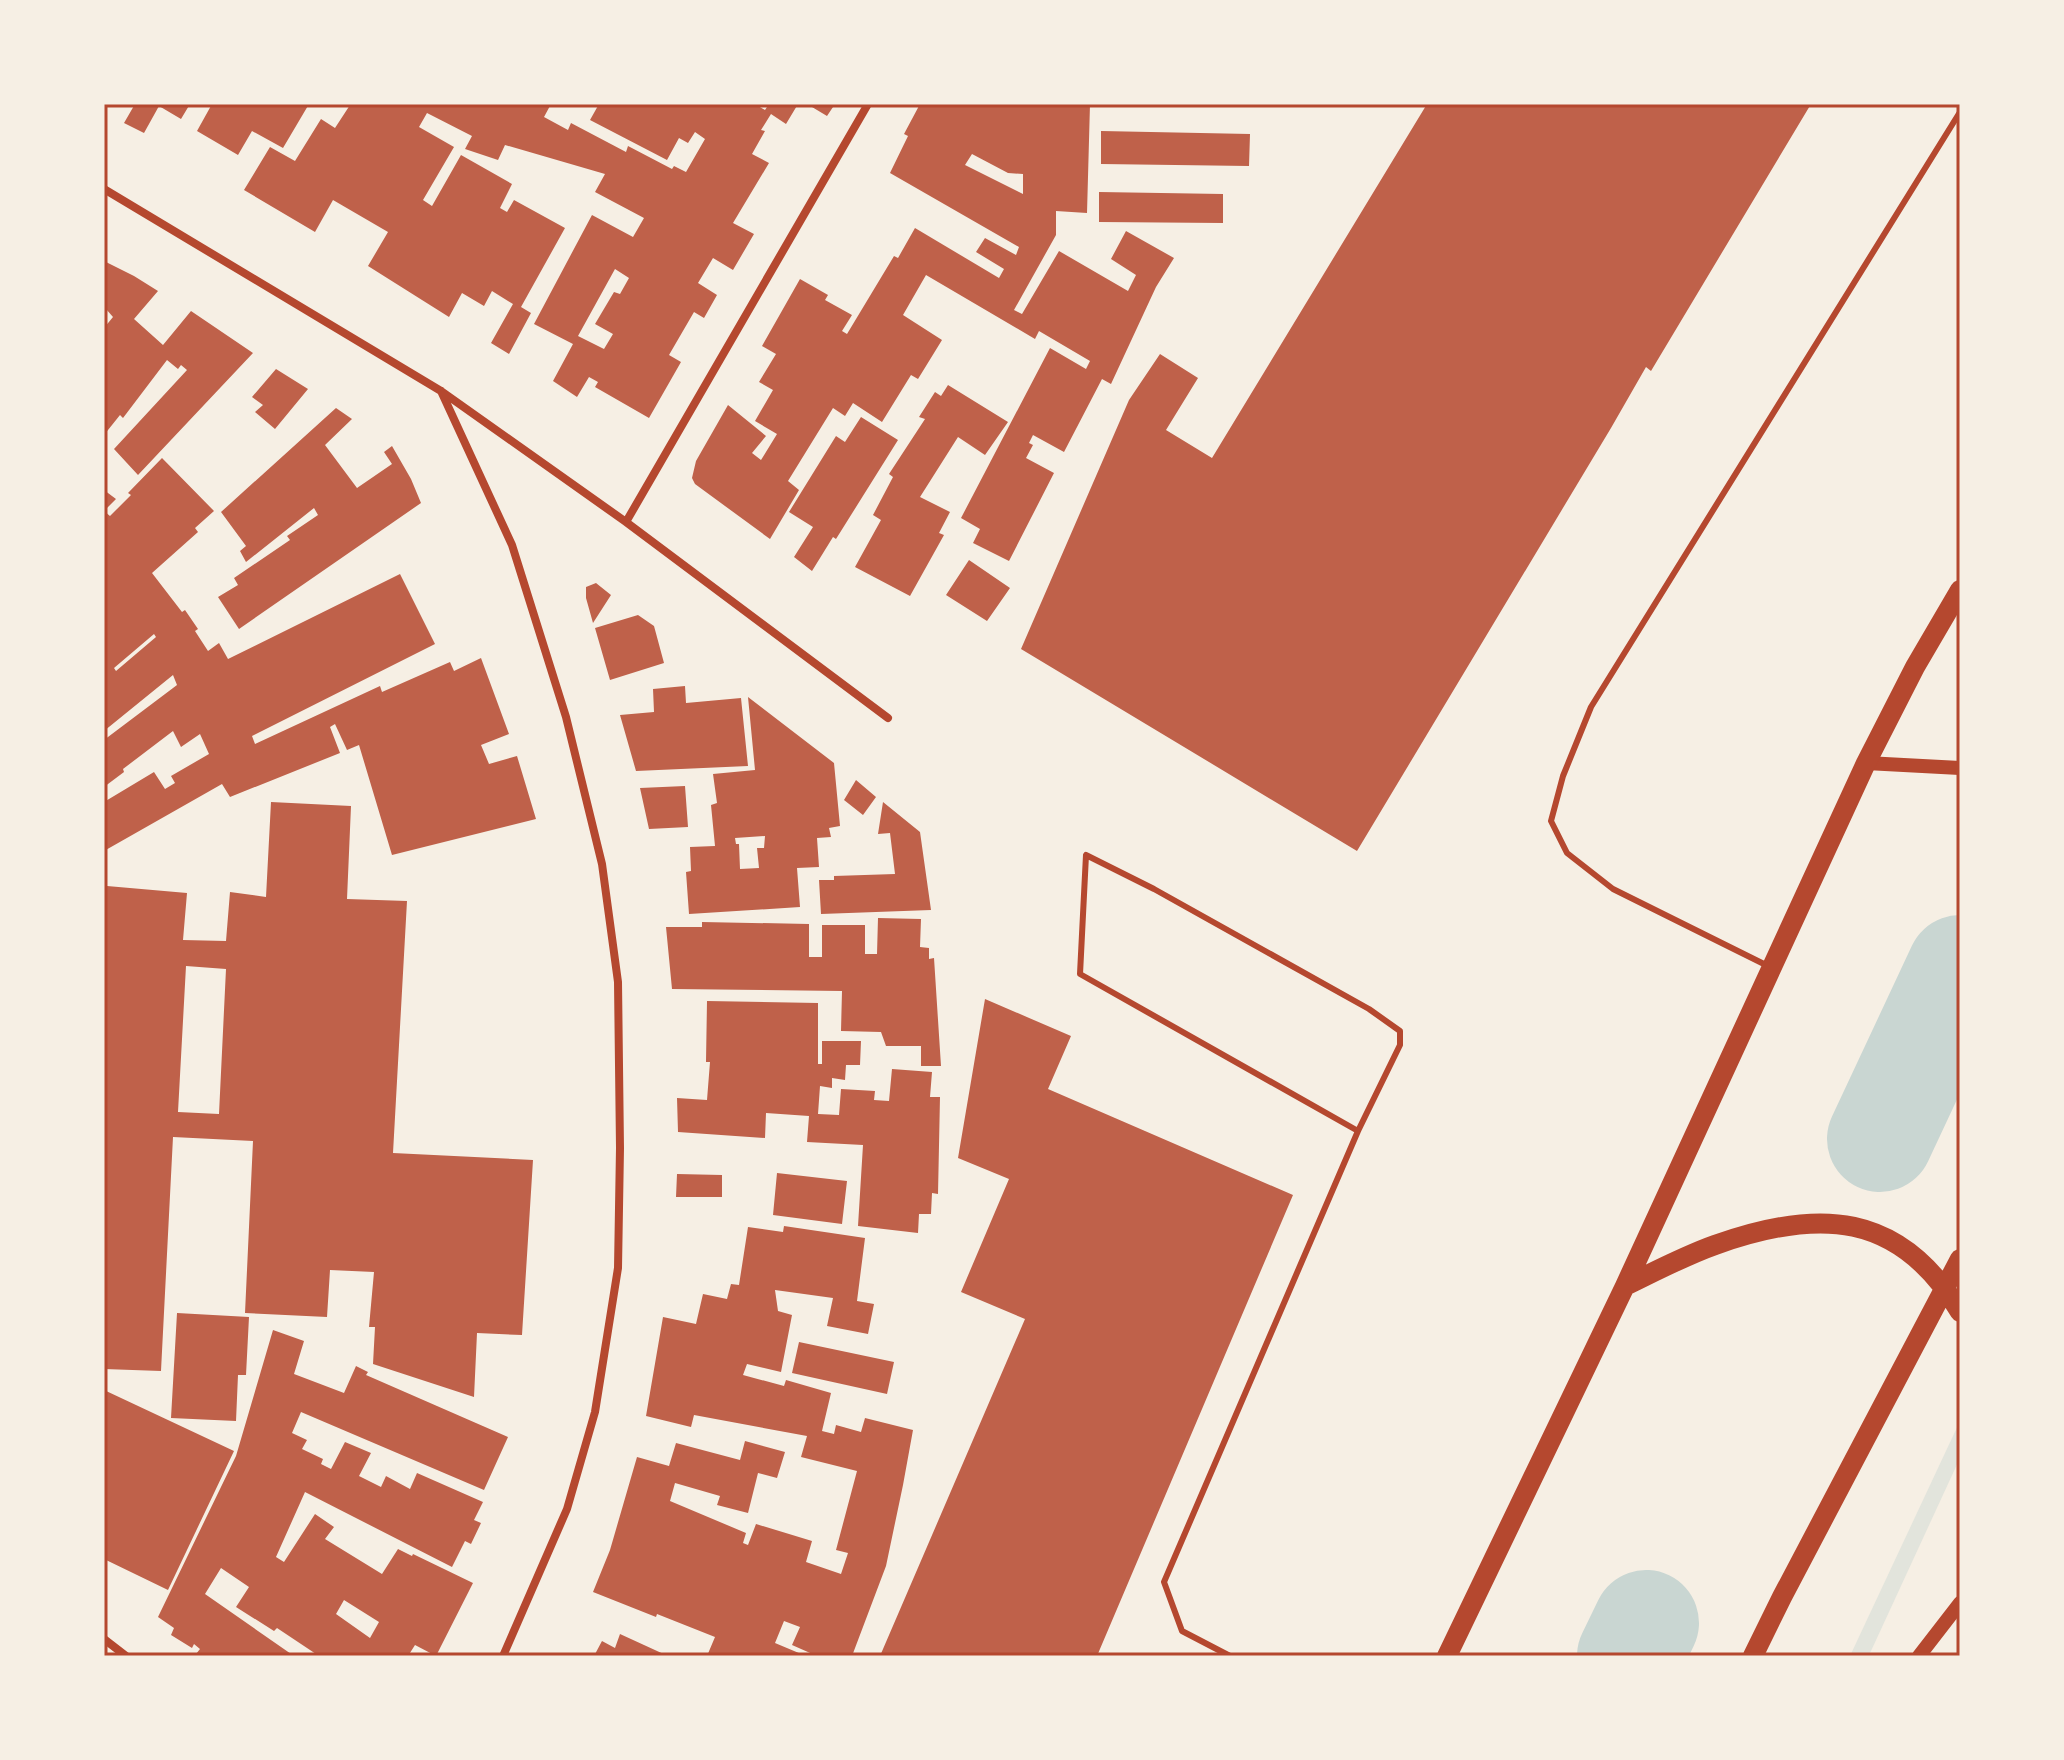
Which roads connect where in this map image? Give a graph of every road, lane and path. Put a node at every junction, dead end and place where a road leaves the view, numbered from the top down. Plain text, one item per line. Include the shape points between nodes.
1 (868, 104) edge
2 (1960, 112) edge
3 (104, 189) edge
4 (441, 391) junction
5 (626, 522) junction
6 (1960, 590) edge
7 (888, 718) dead end
8 (1866, 763) junction
9 (1960, 768) edge
10 (1771, 968) junction
11 (1358, 1131) junction
12 (1960, 1259) edge
13 (1625, 1286) junction
14 (1945, 1288) junction
15 (1960, 1312) edge
16 (1960, 1603) edge
17 (104, 1639) edge
18 (126, 1656) edge
19 (503, 1656) edge
20 (1230, 1656) edge
21 (1447, 1656) edge
22 (1753, 1656) edge
23 (1919, 1656) edge

1 - 5 street
2 - 10 lane via 1591,707 1551,821 1567,853 1613,889
3 - 4 street
4 - 5 street
4 - 19 street via 512,545 566,717 602,864 618,982 618,1268 595,1412 567,1509
5 - 7 street
6 - 8 main road
8 - 9 street
8 - 10 main road
10 - 13 main road
11 - 11 lane via 1400,1045 1400,1031 1369,1009 1086,855 1080,974
11 - 20 lane via 1164,1582 1182,1631
12 - 14 main road
13 - 14 main road via 1712,1245 1770,1227 1813,1223 1850,1224 1889,1238 1913,1254
13 - 21 main road
14 - 15 main road
14 - 22 main road
16 - 23 street
17 - 18 street

